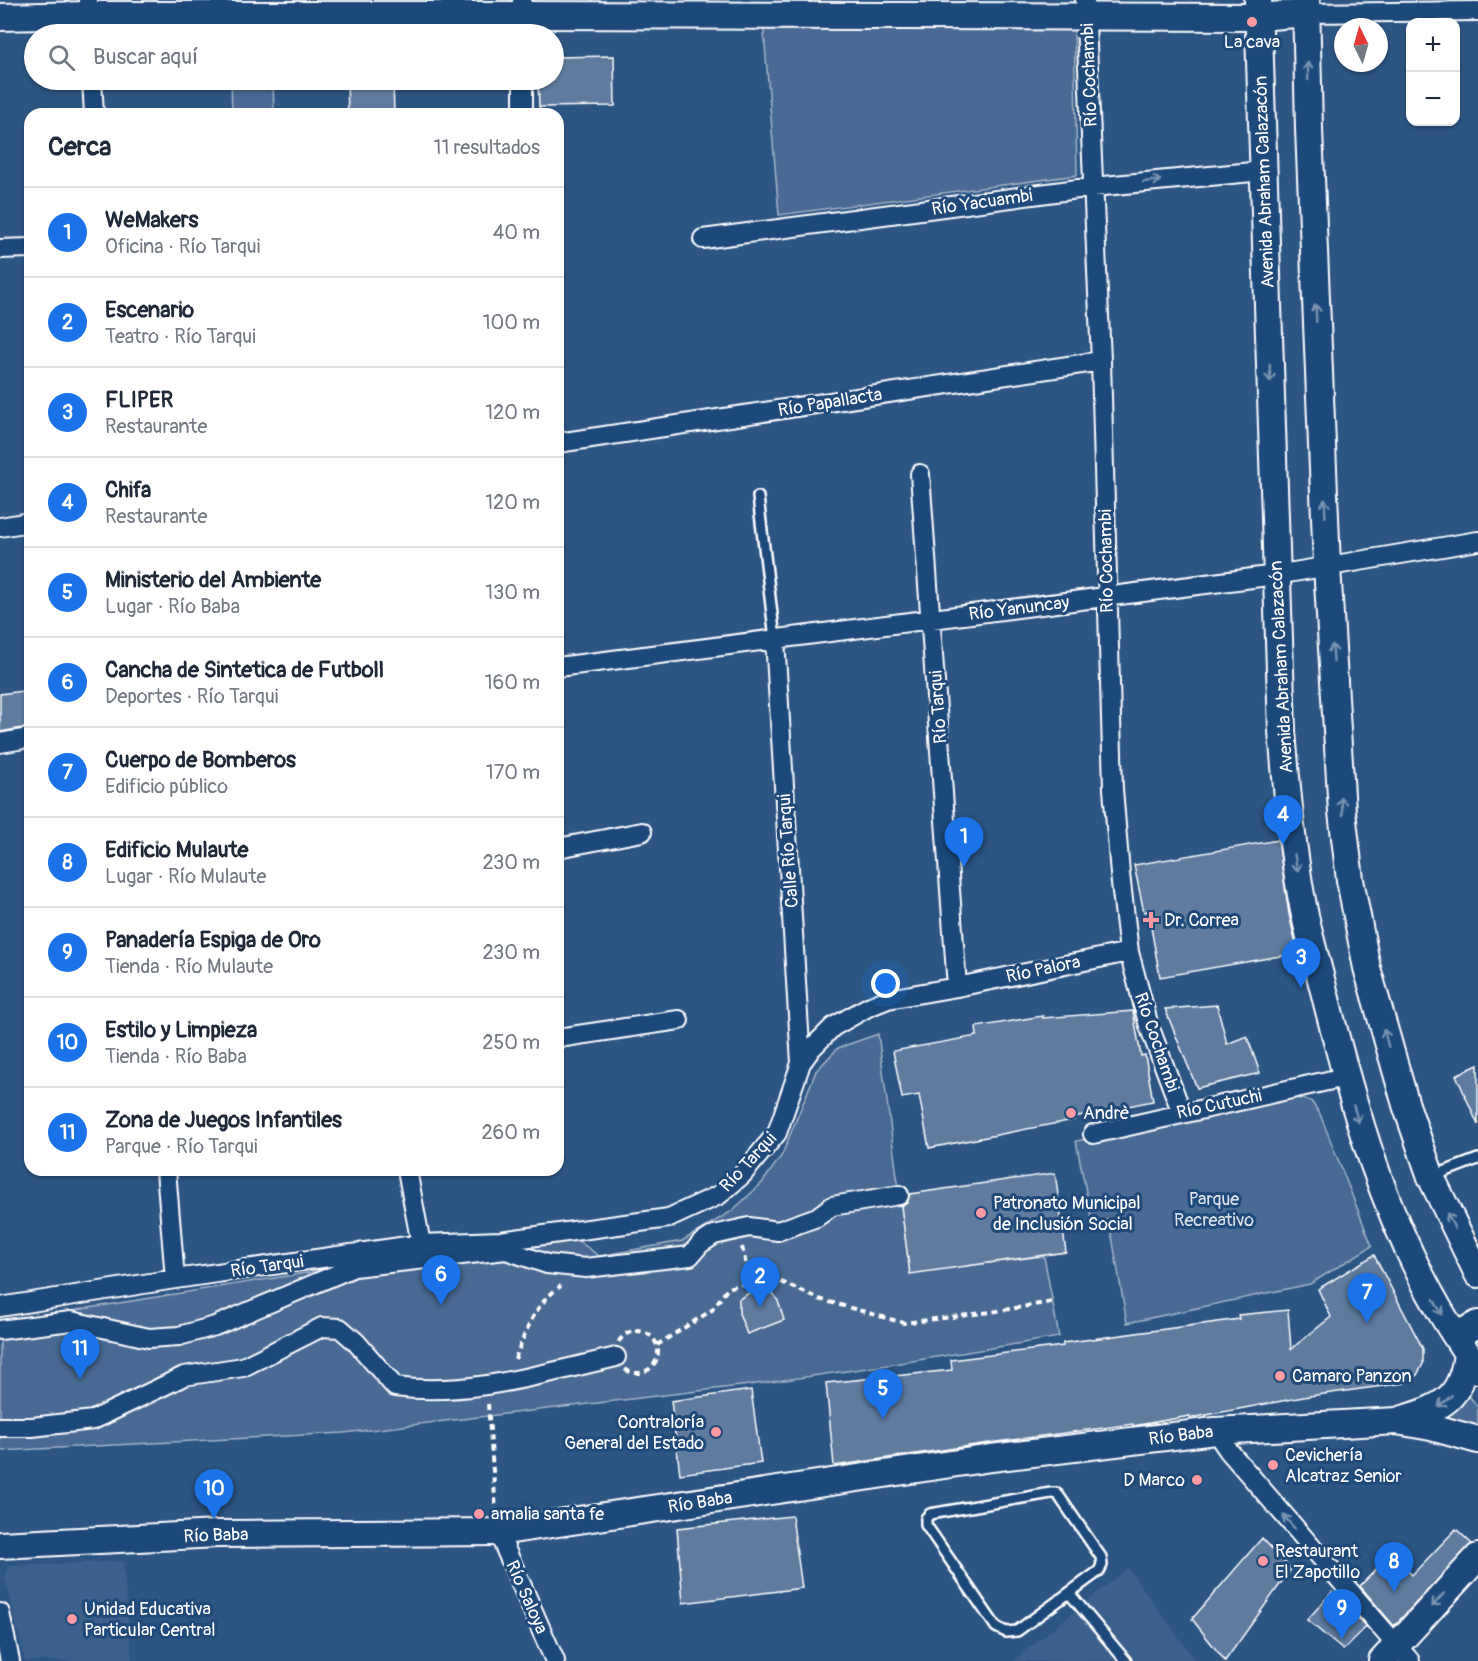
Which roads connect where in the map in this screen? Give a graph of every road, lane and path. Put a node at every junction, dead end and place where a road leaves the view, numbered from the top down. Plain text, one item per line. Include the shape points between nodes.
1 (1284, 0) edge
2 (1306, 7) edge
3 (1086, 8) edge
4 (1258, 8) edge
5 (1478, 11) edge
6 (522, 16) edge
7 (0, 17) edge
8 (88, 17) edge
9 (93, 90) edge
10 (523, 90) edge
11 (94, 108) edge
12 (523, 108) edge
13 (1263, 171) junction
14 (1094, 187) junction
15 (703, 239) dead end
16 (24, 248) edge
17 (0, 249) edge
18 (1101, 361) junction
19 (564, 442) edge
20 (920, 474) dead end
21 (758, 497) dead end
22 (24, 523) edge
23 (0, 527) edge
24 (1478, 541) edge
25 (1327, 566) junction
26 (1276, 575) junction
27 (1106, 597) junction
28 (932, 619) junction
29 (775, 639) junction
30 (564, 666) edge
31 (24, 739) edge
32 (0, 743) edge
33 (642, 832) dead end
34 (564, 847) edge
35 (1129, 952) junction
36 (957, 987) junction
37 (679, 1020) dead end
38 (564, 1037) edge
39 (801, 1064) junction
40 (1346, 1077) junction
41 (1182, 1113) junction
42 (1093, 1134) dead end
43 (1478, 1159) edge
44 (166, 1176) edge
45 (408, 1176) edge
46 (1431, 1177) junction
47 (899, 1195) dead end
48 (738, 1229) junction
49 (421, 1244) junction
50 (586, 1268) junction
51 (1478, 1274) edge
52 (175, 1279) junction
53 (750, 1282) junction
54 (1052, 1302) dead end
55 (0, 1307) edge
56 (0, 1330) edge
57 (657, 1345) dead end
58 (1470, 1346) edge
59 (616, 1357) dead end
60 (506, 1381) junction
61 (487, 1384) junction
62 (1397, 1421) junction
63 (0, 1427) edge
64 (1215, 1431) junction
65 (1478, 1440) edge
66 (498, 1532) junction
67 (0, 1545) edge
68 (1478, 1557) edge
69 (1069, 1593) junction
70 (0, 1613) edge
71 (1396, 1656) edge
72 (10, 1661) edge
73 (555, 1661) edge
74 (1126, 1661) edge

1 - 2 street
2 - 4 street
2 - 5 street
25 -> 2 street
3 - 4 street
3 - 6 street
3 - 14 street, Río Cochambi
4 - 13 street, Avenida Abraham Calazacón
6 - 8 street
7 - 8 street
9 - 11 street
10 - 12 street
14 -> 13 street, Río Yacuambi
13 -> 26 street, Avenida Abraham Calazacón
14 - 15 street, Río Yacuambi
14 - 18 street, Río Cochambi
16 - 17 street
18 - 19 street, Río Papallacta
18 - 27 street, Río Cochambi
20 - 28 street, Río Tarqui
21 - 29 lane
22 - 23 street
24 - 25 street, Río Yanuncay
25 - 26 street, Río Yanuncay
46 -> 25 street via 1390,1052 1353,900 1342,812
26 - 27 street, Río Yanuncay
26 -> 40 street, Avenida Abraham Calazacón via 1282,731 1294,854 1304,912
27 - 28 street, Río Yanuncay
27 - 35 street, Río Cochambi via 1113,789
28 - 29 street, Río Yanuncay
28 - 36 street, Río Tarqui
29 - 30 street, Río Yanuncay
29 - 39 street, Calle Río Tarqui
31 - 32 street
33 - 34 street
35 - 36 street, Río Palora
35 - 41 street, Río Cochambi via 1149,1026
36 - 39 street, Río Tarqui via 888,999 868,1007 833,1027
37 - 38 street
39 - 49 street, Río Tarqui via 777,1133 742,1175 719,1195 696,1207 669,1218 511,1240
40 - 41 street, Río Cutuchi
40 -> 58 street, Avenida Abraham Calazacón via 1395,1219 1439,1309
41 - 42 street, Río Cutuchi
43 - 46 lane
44 - 52 street
45 - 49 street
51 -> 46 street
47 - 48 street via 832,1206 817,1217 778,1231
48 - 50 street via 714,1235 690,1256
48 - 53 path
49 - 52 street, Río Tarqui
50 - 56 street via 547,1264 506,1250 494,1251 354,1267 215,1326 179,1336 149,1338 71,1321
50 - 60 path via 548,1294 534,1314
52 - 55 street, Río Tarqui
53 - 54 path via 777,1280 819,1299 904,1323
53 - 57 path via 728,1288 712,1310
58 -> 62 street, Río Baba via 1464,1374 1444,1404
59 - 60 street
60 - 61 street
61 - 63 street via 419,1390 395,1387 340,1328 322,1327 243,1366 184,1376 93,1420
61 - 66 path
62 - 64 street, Río Baba
62 - 65 street, Río Baba
64 - 66 street, Río Baba via 991,1458
71 -> 64 street
66 - 67 street, Río Baba via 218,1534
66 - 73 street, Río Saloya
68 -> 71 street
69 - 69 lane via 1017,1631 1006,1632 996,1627 926,1525 926,1518 930,1514 1056,1493 1101,1557 1099,1571
69 - 74 lane
70 - 72 street

